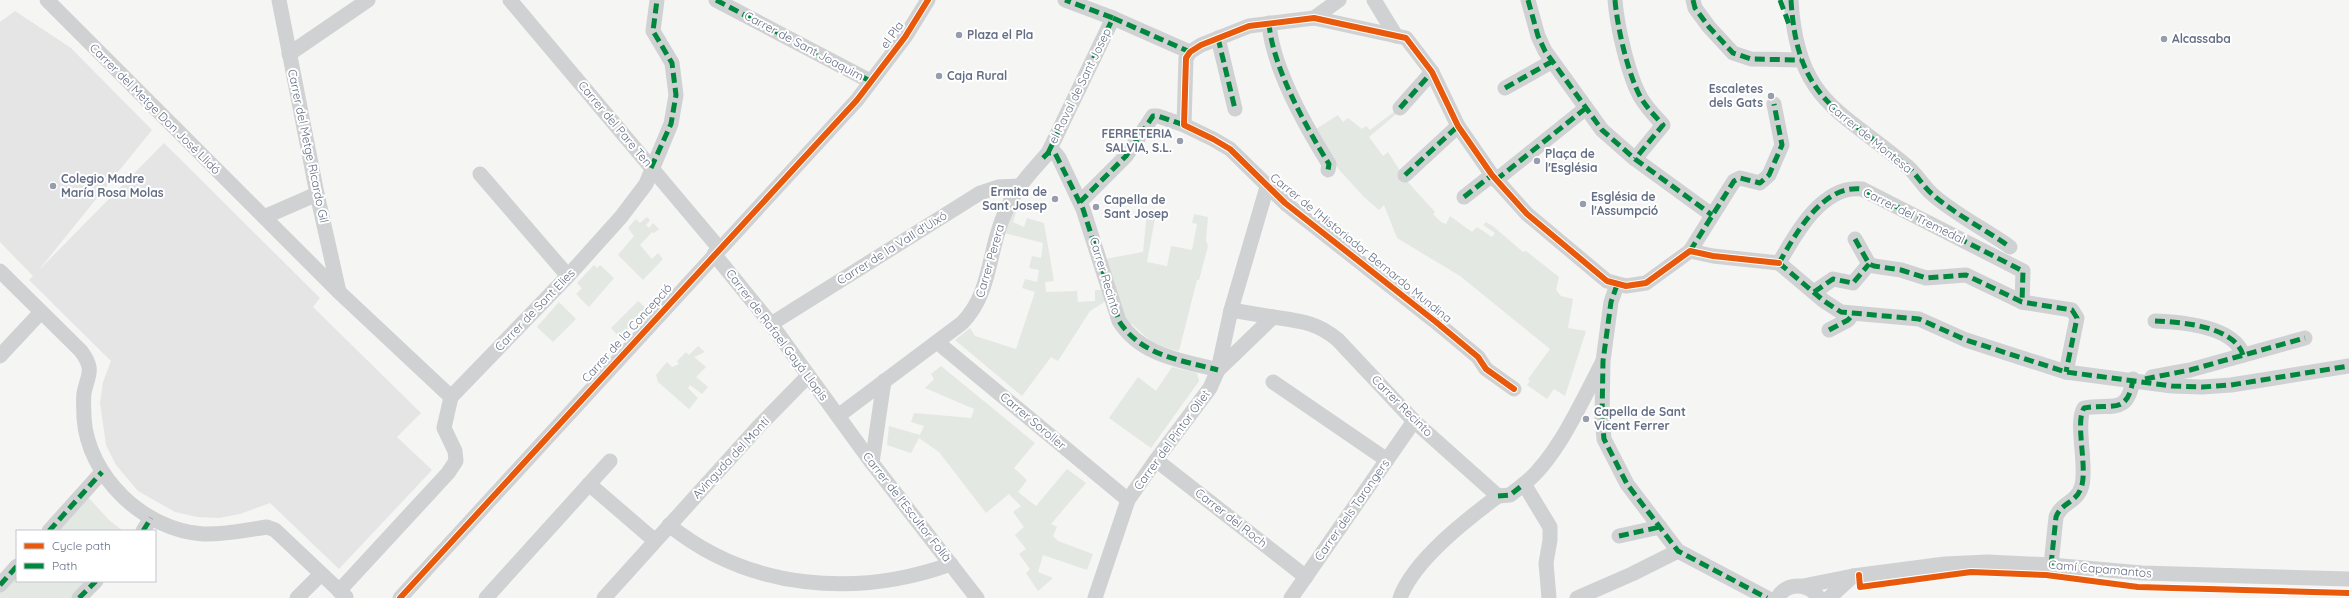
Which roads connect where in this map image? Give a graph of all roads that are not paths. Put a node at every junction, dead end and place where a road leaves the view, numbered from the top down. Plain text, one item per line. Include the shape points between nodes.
1 (47, 0) edge
2 (279, 0) edge
3 (368, 0) edge
4 (510, 0) edge
5 (657, 0) edge
6 (716, 0) edge
7 (928, 0) edge
8 (1065, 0) edge
9 (1339, 0) edge
10 (1374, 0) edge
11 (1528, 0) edge
12 (1615, 0) edge
13 (1693, 0) edge
14 (1780, 0) edge
15 (1791, 0) edge
16 (1107, 16) junction
17 (1314, 18) junction
18 (1269, 23) junction
19 (1793, 35) junction
20 (1396, 36) junction
21 (1218, 38) junction
22 (1190, 52) junction
23 (289, 54) junction
24 (1801, 60) junction
25 (1551, 62) junction
26 (1432, 72) junction
27 (870, 82) junction
28 (1505, 88) dead end
29 (1774, 104) dead end
30 (1400, 108) dead end
31 (1586, 108) junction
32 (1235, 109) dead end
33 (1458, 126) junction
34 (1187, 127) junction
35 (1045, 155) junction
36 (1635, 159) junction
37 (651, 168) junction
38 (1328, 170) dead end
39 (480, 174) dead end
40 (1405, 175) dead end
41 (1494, 178) junction
42 (1018, 186) junction
43 (1267, 187) junction
44 (317, 194) junction
45 (1464, 197) dead end
46 (1082, 205) junction
47 (1712, 215) junction
48 (264, 217) junction
49 (1855, 238) dead end
50 (2010, 247) dead end
51 (717, 251) junction
52 (1687, 252) junction
53 (1779, 263) junction
54 (1869, 264) junction
55 (0, 271) edge
56 (568, 276) junction
57 (1617, 285) junction
58 (339, 292) junction
59 (1814, 292) junction
60 (2022, 302) junction
61 (1231, 310) junction
62 (41, 312) junction
63 (1853, 314) junction
64 (1274, 317) junction
65 (2156, 321) dead end
66 (772, 324) junction
67 (1829, 330) dead end
68 (2305, 338) dead end
69 (937, 342) junction
70 (2243, 355) junction
71 (0, 356) edge
72 (1603, 361) junction
73 (2349, 366) edge
74 (1218, 370) junction
75 (2066, 372) junction
76 (808, 376) junction
77 (2135, 380) junction
78 (884, 381) junction
79 (1273, 382) dead end
80 (1514, 389) dead end
81 (451, 398) junction
82 (838, 416) junction
83 (1414, 421) junction
84 (610, 460) dead end
85 (1156, 460) junction
86 (1387, 460) junction
87 (872, 463) junction
88 (102, 472) junction
89 (589, 484) junction
90 (1524, 484) junction
91 (1498, 496) junction
92 (1128, 500) junction
93 (151, 518) junction
94 (669, 525) junction
95 (1660, 528) junction
96 (50, 530) edge
97 (144, 530) edge
98 (1619, 536) dead end
99 (654, 540) junction
100 (1678, 551) junction
101 (951, 564) junction
102 (2051, 565) junction
103 (16, 567) edge
104 (320, 574) junction
105 (1852, 576) junction
106 (1306, 577) junction
107 (2349, 579) edge
108 (95, 582) edge
109 (0, 585) edge
110 (1802, 586) junction
111 (343, 595) edge
112 (79, 598) edge
113 (297, 598) edge
114 (400, 598) edge
115 (486, 598) edge
116 (604, 598) edge
117 (977, 598) edge
118 (1095, 598) edge
119 (1291, 598) edge
120 (1400, 598) edge
121 (1549, 598) edge
122 (1577, 598) edge
123 (1767, 598) edge
124 (1777, 598) edge
125 (1819, 598) edge
126 (1829, 598) edge

1 - 48 street, Carrer del Metge Don José Llidó
2 - 23 street, Carrer del Metge Ricardo Gil
3 - 23 street
4 - 37 street, Carrer del Pare Ten
5 - 37 street, Carrer de Sant Elies via 653,30 672,63 676,96 671,124
6 - 27 street, Carrer de Sant Joaquim
7 - 27 street, el Pla via 905,38
8 - 16 street
9 - 17 street
10 - 20 street
11 - 25 street via 1538,36
12 - 36 street via 1619,32 1636,85 1644,102 1662,125
13 - 24 street via 1695,8 1709,27 1733,53 1751,59
14 - 19 street, Carrer de Montesa
15 - 19 street, Carrer de Montesa
16 - 22 street, el Raval de Sant Josep
16 - 35 street, el Raval de Sant Josep
17 - 18 street
17 - 20 street
18 - 21 street via 1249,26
18 - 38 street via 1271,42 1278,62 1329,164
19 - 24 street, Carrer de Montesa
20 - 26 street via 1410,42
21 - 22 street
21 - 32 street
22 - 34 street via 1186,58
23 - 44 street, Carrer del Metge Ricardo Gil
24 - 50 street, Carrer de Montesa via 1822,97 1840,115 1909,168 1933,194
25 - 28 street
25 - 31 street
26 - 30 street
26 - 33 street
27 - 51 street, Carrer de la Concepció via 857,100
29 - 47 street via 1782,146 1769,175 1760,183 1736,179
31 - 36 street via 1602,130
31 - 41 street
33 - 40 street
33 - 41 street
34 - 43 street, Carrer de l'Historiador Bernardo Mundina via 1226,147
34 - 46 street via 1153,116 1126,156
35 - 42 street, Carrer Perera
35 - 46 street, el Raval de Sant Josep via 1056,153
36 - 47 street
37 - 51 street, Carrer del Pare Ten
37 - 56 street, Carrer de Sant Elies via 646,184 631,205
39 - 56 street
41 - 45 street
41 - 57 street via 1527,214 1607,281
42 - 66 street, Carrer de la Vall d'Uixó via 998,187 980,193
42 - 69 street, Carrer Perera via 996,234 987,277 978,303 962,323
43 - 61 street, Carrer del Pintor Oliet
43 - 80 street, Carrer de l'Historiador Bernardo Mundina via 1472,352 1486,369
44 - 48 street
44 - 58 street, Carrer del Metge Ricardo Gil
46 - 74 street, Carrer Recinto via 1119,321 1126,331 1143,347 1154,353
47 - 52 street
48 - 58 street, Carrer del Metge Don José Llidó
49 - 54 street
51 - 66 street, Carrer de Rafael Gayá Llopis
51 - 114 street, Carrer de la Concepció
52 - 53 street
52 - 57 street via 1653,280
53 - 59 street
53 - 60 street, Carrer del Tremedal via 1820,204 1836,192 1862,189 2022,271
54 - 59 street via 1853,283 1833,279
54 - 60 street via 1926,278 1966,275
55 - 62 street
56 - 81 street, Carrer de Sant Elies
57 - 72 street via 1609,313
58 - 81 street, Carrer del Metge Don José Llidó
59 - 63 street via 1835,309
60 - 75 street via 2072,310 2076,313
61 - 64 street, Carrer Recinto
61 - 74 street, Carrer del Pintor Oliet
62 - 71 street
62 - 88 street via 89,362 90,374 84,394 85,426 93,455
63 - 67 street via 1848,320
63 - 75 street via 1919,319 1966,340
64 - 74 street
64 - 83 street, Carrer Recinto via 1313,323 1326,329
65 - 70 street via 2191,323 2207,329 2237,342
66 - 76 street, Carrer de Rafael Gayá Llopis
68 - 70 street
69 - 78 street, Carrer Perera
69 - 92 street, Carrer Soroller
70 - 77 street via 2190,370
72 - 90 street via 1574,416 1543,466
72 - 95 street via 1604,439 1627,484
73 - 77 street via 2215,386 2172,386
74 - 85 street, Carrer del Pintor Oliet via 1210,388
75 - 77 street
76 - 82 street, Carrer de Rafael Gayá Llopis
76 - 94 street, Avinguda del Montí
77 - 102 street via 2131,395 2126,401 2106,407 2084,408 2082,411 2082,484 2076,499 2058,511
78 - 82 street, Carrer Perera
78 - 87 street
79 - 86 street
81 - 111 street via 444,428 455,451 456,461
82 - 87 street, Carrer de l'Escultor Folià
83 - 86 street, Carrer dels Tarongers
83 - 91 street, Carrer Recinto
84 - 89 street
85 - 92 street, Carrer del Pintor Oliet
85 - 106 street, Carrer del Roch
86 - 106 street, Carrer dels Tarongers
87 - 101 street, Carrer de l'Escultor Folià
88 - 93 street via 132,504
88 - 96 street
89 - 99 street
89 - 115 street
90 - 91 street via 1510,495
90 - 121 street via 1550,527 1546,563
91 - 120 street via 1468,519 1435,550 1409,579
92 - 118 street, Carrer del Pintor Oliet
93 - 97 street
93 - 104 street via 180,530 202,534 267,527 275,530
94 - 99 street, Avinguda del Montí
94 - 101 street via 696,546 732,566 773,582 815,590 860,591 894,587 923,578
95 - 98 street
95 - 100 street
99 - 116 street, Avinguda del Montí
100 - 122 street
100 - 123 street
101 - 117 street, Carrer de l'Escultor Folià
102 - 105 street, Camí Capamantos via 1970,562
102 - 107 street, Camí Capamantos via 2142,574
103 - 109 street
104 - 111 street
104 - 113 street
105 - 110 street, Camí Capamantos
105 - 126 street
106 - 119 street, Carrer dels Tarongers
108 - 112 street
110 - 124 street, Camí Capamantos via 1789,587
110 - 125 street via 1810,589

